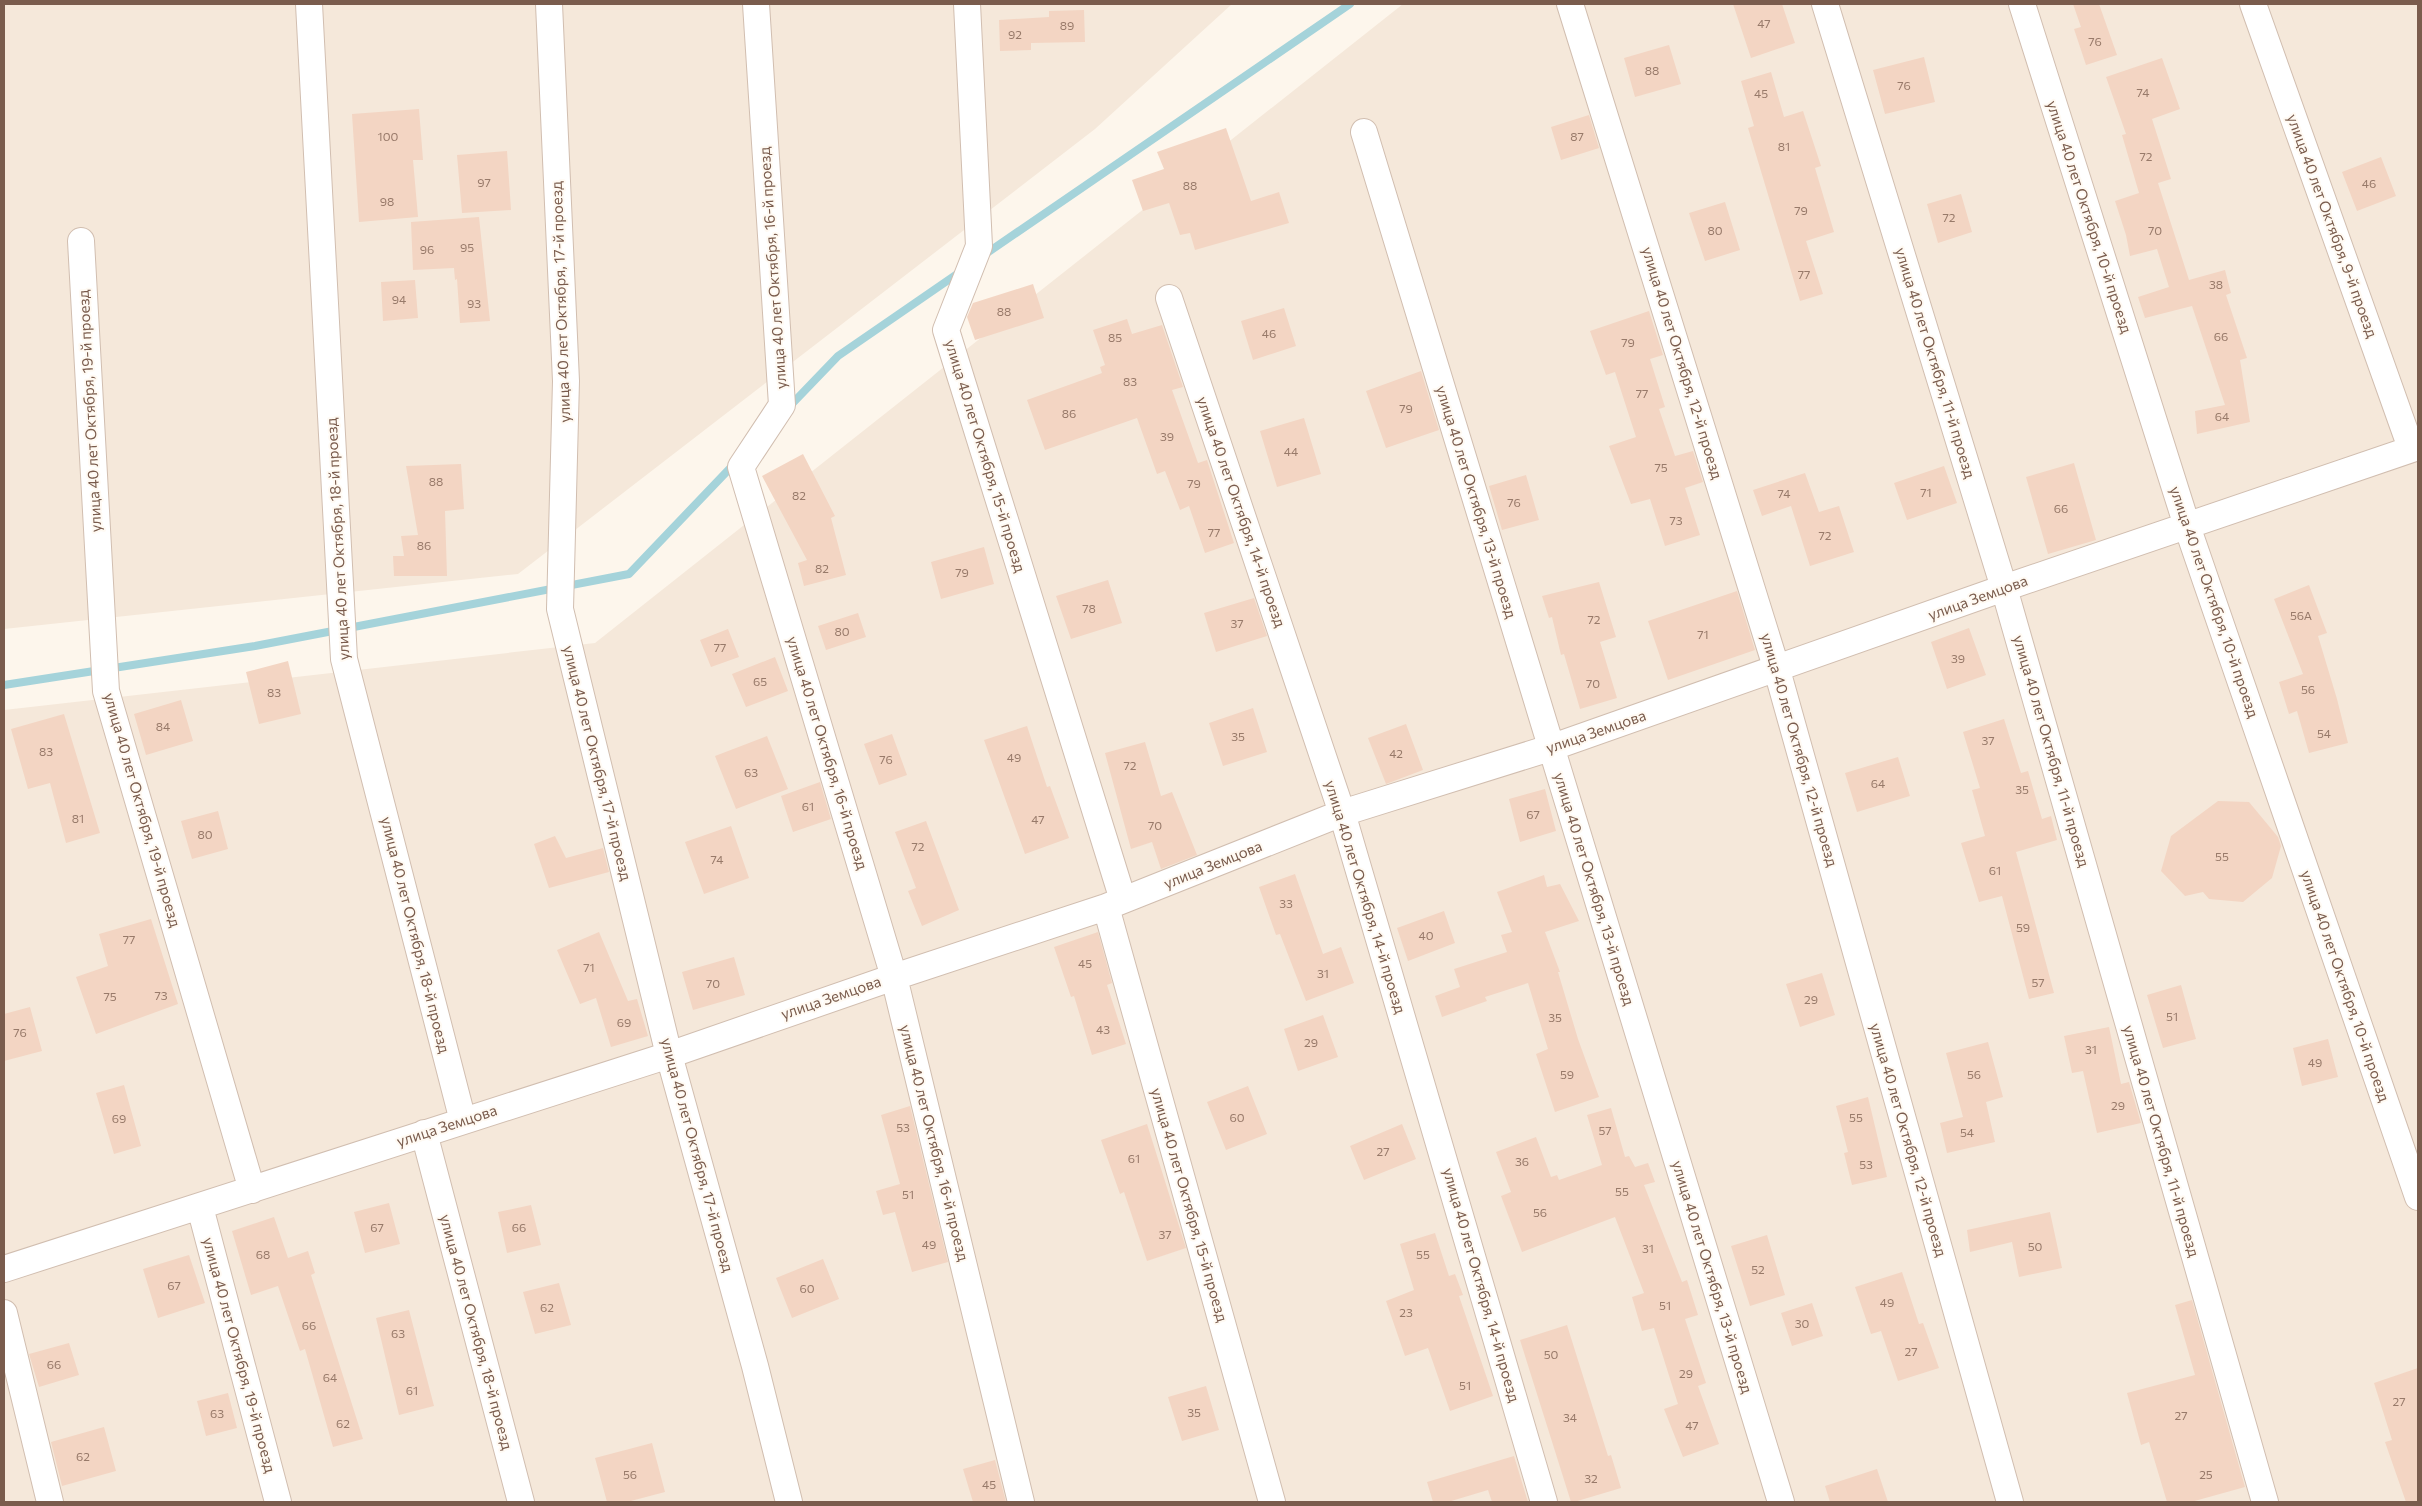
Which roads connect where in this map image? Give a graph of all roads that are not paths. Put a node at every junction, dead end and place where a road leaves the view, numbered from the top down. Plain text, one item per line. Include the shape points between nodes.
1 (309, 4) edge
2 (549, 4) edge
3 (756, 4) edge
4 (967, 4) edge
5 (1570, 4) edge
6 (1825, 4) edge
7 (2022, 4) edge
8 (2253, 4) edge
9 (1364, 132) dead end
10 (81, 241) dead end
11 (1169, 298) dead end
12 (2415, 448) edge
13 (2187, 526) junction
14 (2004, 588) junction
15 (1777, 670) junction
16 (1550, 748) junction
17 (1342, 814) junction
18 (1115, 904) junction
19 (894, 976) junction
20 (669, 1055) junction
21 (463, 1121) junction
22 (424, 1134) junction
23 (252, 1190) junction
24 (2418, 1197) edge
25 (200, 1207) junction
26 (4, 1269) edge
27 (4, 1312) edge
28 (50, 1502) edge
29 (278, 1502) edge
30 (521, 1502) edge
31 (789, 1502) edge
32 (1021, 1502) edge
33 (1272, 1502) edge
34 (1544, 1502) edge
35 (1781, 1502) edge
36 (2010, 1502) edge
37 (2265, 1502) edge

1 - 21 street, улица 40 лет Октября, 18-й проезд via 344,660
2 - 20 street, улица 40 лет Октября, 17-й проезд via 566,381 560,609
3 - 19 street, улица 40 лет Октября, 16-й проезд via 782,405 741,467
4 - 18 street, улица 40 лет Октября, 15-й проезд via 979,246 946,330
5 - 15 street, улица 40 лет Октября, 12-й проезд
6 - 14 street, улица 40 лет Октября, 11-й проезд
7 - 13 street, улица 40 лет Октября, 10-й проезд
8 - 12 street, улица 40 лет Октября, 9-й проезд
9 - 16 street, улица 40 лет Октября, 13-й проезд
10 - 23 street, улица 40 лет Октября, 19-й проезд via 106,691
11 - 17 street, улица 40 лет Октября, 14-й проезд
12 - 13 street, улица Земцова
13 - 14 street, улица Земцова
13 - 24 street, улица 40 лет Октября, 10-й проезд
14 - 15 street, улица Земцова
14 - 37 street, улица 40 лет Октября, 11-й проезд
15 - 16 street, улица Земцова
15 - 36 street, улица 40 лет Октября, 12-й проезд
16 - 17 street, улица Земцова
16 - 35 street, улица 40 лет Октября, 13-й проезд
17 - 18 street, улица Земцова
17 - 34 street, улица 40 лет Октября, 14-й проезд
18 - 19 street, улица Земцова
18 - 33 street, улица 40 лет Октября, 15-й проезд
19 - 20 street, улица Земцова
19 - 32 street, улица 40 лет Октября, 16-й проезд
20 - 21 street, улица Земцова
20 - 31 street, улица 40 лет Октября, 17-й проезд
21 - 22 street, улица Земцова
22 - 23 street, улица Земцова
22 - 30 street, улица 40 лет Октября, 18-й проезд
23 - 25 street, улица Земцова
25 - 26 street, улица Земцова
25 - 29 street, улица 40 лет Октября, 19-й проезд
27 - 28 street

